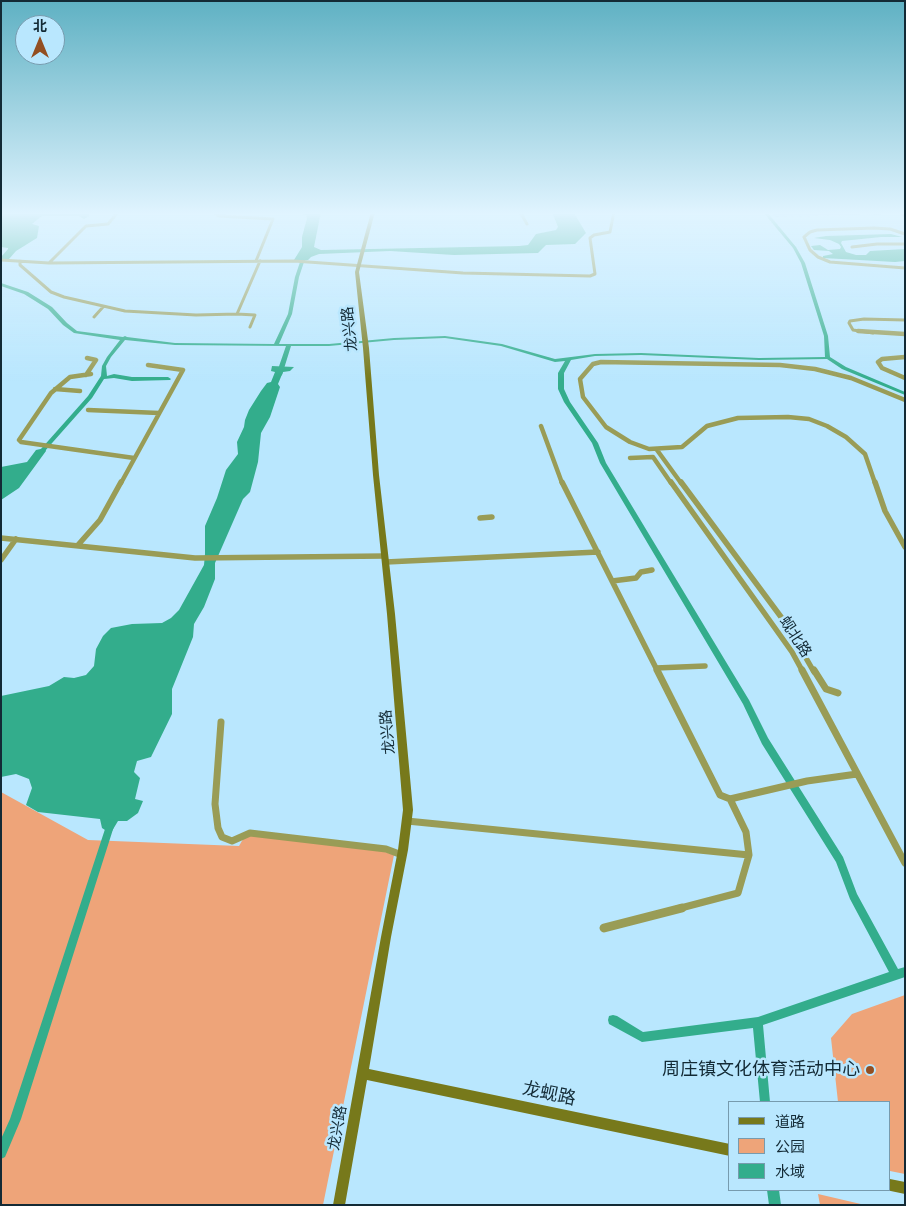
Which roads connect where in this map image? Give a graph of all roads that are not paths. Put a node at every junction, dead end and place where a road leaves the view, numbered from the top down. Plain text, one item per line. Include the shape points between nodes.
1 (24, 268) edge
2 (255, 268) edge
3 (358, 268) edge
4 (396, 268) edge
5 (594, 268) edge
6 (103, 307) junction
7 (237, 314) junction
8 (94, 316) dead end
9 (905, 320) edge
10 (250, 327) dead end
11 (905, 334) edge
12 (905, 357) edge
13 (87, 358) dead end
14 (148, 366) dead end
15 (91, 374) dead end
16 (84, 376) junction
17 (905, 378) edge
18 (55, 389) junction
19 (80, 392) dead end
20 (905, 400) edge
21 (88, 410) dead end
22 (159, 413) junction
23 (541, 426) dead end
24 (657, 450) junction
25 (134, 458) junction
26 (630, 458) dead end
27 (492, 517) dead end
28 (480, 518) dead end
29 (1, 538) edge
30 (16, 539) junction
31 (78, 545) junction
32 (905, 547) edge
33 (598, 552) junction
34 (386, 559) junction
35 (1, 560) edge
36 (652, 570) dead end
37 (612, 581) junction
38 (705, 666) dead end
39 (656, 668) junction
40 (838, 693) dead end
41 (221, 722) dead end
42 (857, 774) junction
43 (730, 799) junction
44 (407, 821) junction
45 (402, 854) junction
46 (749, 855) junction
47 (905, 863) edge
48 (604, 928) dead end
49 (362, 1073) junction
50 (728, 1150) edge
51 (891, 1184) edge
52 (905, 1188) edge
53 (339, 1205) edge

1 - 6 street via 53,294
2 - 7 street
3 - 34 street, 龙兴路
4 - 5 street via 594,275
6 - 7 street via 179,314
6 - 8 street
7 - 10 street via 255,315
9 - 11 street via 864,319 850,321 849,324 860,332
12 - 17 street via 878,362 882,368
13 - 16 street via 96,360
14 - 22 street via 183,370
15 - 16 street
16 - 18 street via 70,377
18 - 19 street
18 - 25 street via 19,440 21,442
20 - 24 street via 851,378 780,365 601,362 583,372 581,393 606,427 630,442
21 - 22 street
22 - 25 street
23 - 33 street via 564,487
24 - 32 street via 682,447 706,426 738,418 783,416 817,421 846,437 865,454 885,511
24 - 40 street via 787,625 822,685
25 - 31 street via 100,520
26 - 42 street, 蚬北路 via 653,457 792,652
27 - 28 street
29 - 30 street
30 - 31 street
30 - 35 street
31 - 34 street via 197,558
33 - 34 street
33 - 37 street
34 - 44 street, 龙兴路
36 - 37 street via 641,572 636,578
37 - 39 street
38 - 39 street
39 - 43 street via 720,796
41 - 45 street via 216,804 222,837 232,841 250,833 386,849
42 - 43 street via 807,781
42 - 47 street, 蚬北路
43 - 46 street via 746,832
44 - 45 street, 龙兴路
44 - 46 street
45 - 49 street, 龙兴路
46 - 48 street via 738,893
49 - 50 street, 龙蚬路
49 - 53 street, 龙兴路
51 - 52 street

